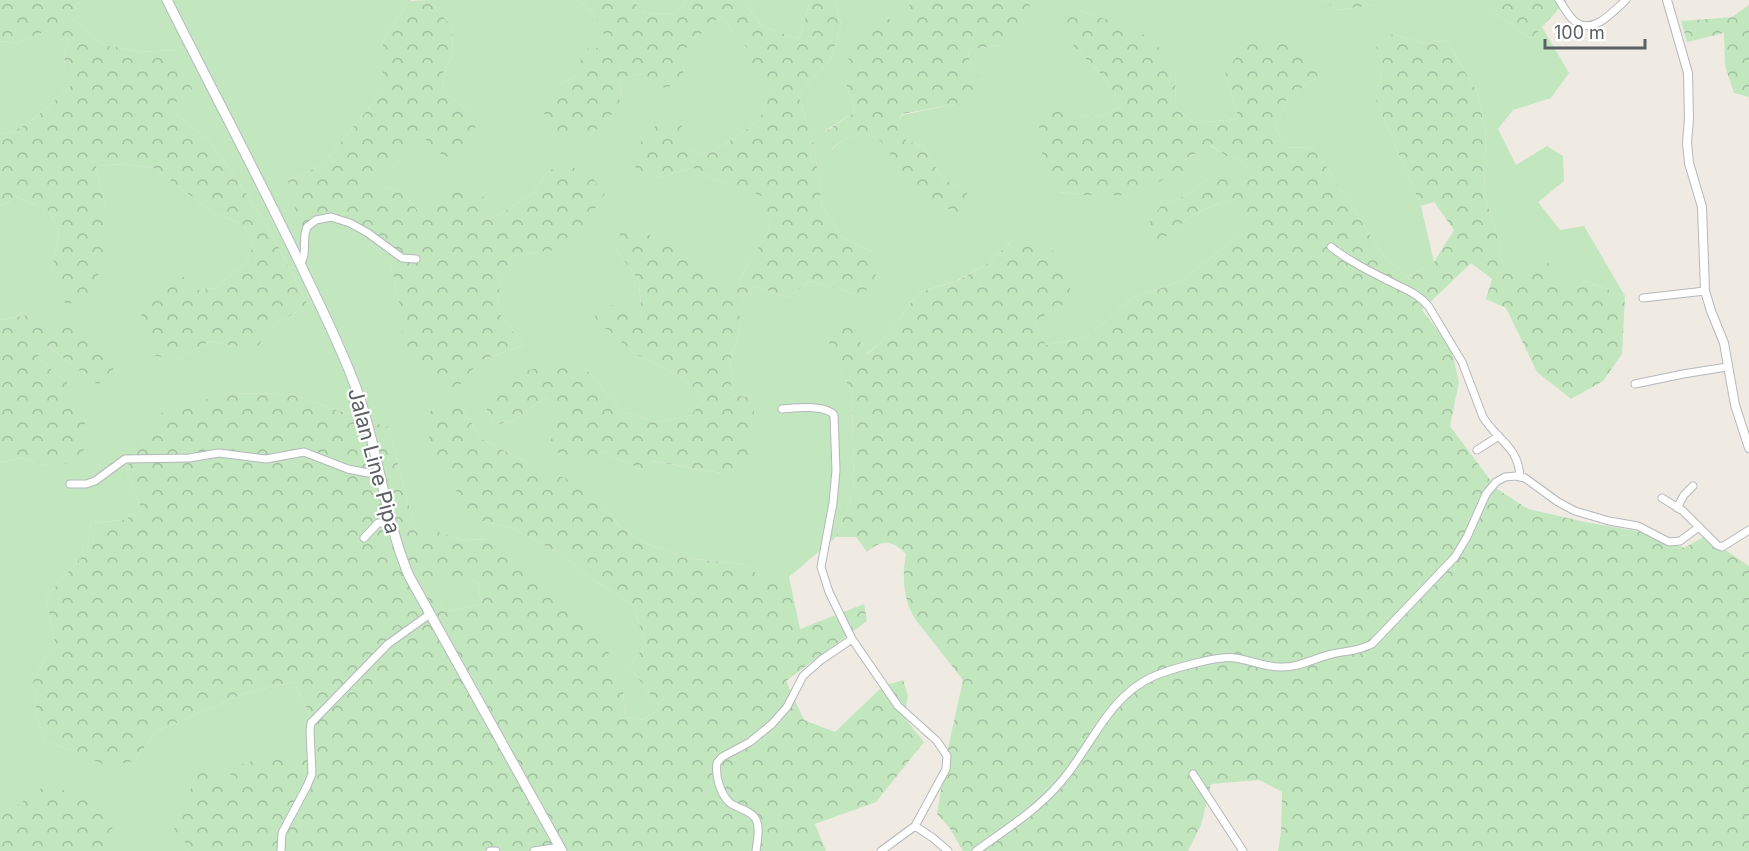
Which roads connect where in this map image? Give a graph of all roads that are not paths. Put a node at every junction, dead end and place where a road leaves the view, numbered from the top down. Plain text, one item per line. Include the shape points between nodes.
1 (167, 0) edge
2 (1559, 0) edge
3 (1626, 0) edge
4 (1667, 0) edge
5 (1331, 247) dead end
6 (416, 259) dead end
7 (301, 264) junction
8 (1706, 291) junction
9 (1643, 298) dead end
10 (1727, 367) junction
11 (1635, 384) dead end
12 (782, 409) dead end
13 (1499, 436) junction
14 (1749, 448) edge
15 (1477, 450) dead end
16 (379, 472) junction
17 (1520, 477) junction
18 (70, 484) dead end
19 (1693, 486) dead end
20 (1662, 498) dead end
21 (1677, 508) junction
22 (391, 523) junction
23 (1699, 527) junction
24 (1749, 530) edge
25 (364, 538) dead end
26 (429, 614) junction
27 (852, 639) junction
28 (1193, 774) dead end
29 (915, 826) junction
30 (561, 849) edge
31 (281, 851) edge
32 (490, 851) edge
33 (496, 851) edge
34 (534, 851) edge
35 (756, 851) edge
36 (882, 851) edge
37 (948, 851) edge
38 (976, 851) edge
39 (1243, 851) edge

1 - 7 main road, Jalan Line Pipa
2 - 3 street via 1583,25 1604,20
4 - 8 street via 1688,73 1687,143 1702,207
5 - 13 street via 1356,265 1423,300 1462,362 1483,417
6 - 7 street via 402,258 369,233 331,217 311,222 307,227
7 - 16 main road, Jalan Line Pipa via 352,377
8 - 9 street
8 - 10 street via 1724,343
10 - 11 street
10 - 14 street
12 - 27 street via 827,409 834,415 833,503 820,567
13 - 15 street
13 - 17 street via 1518,459
16 - 18 street via 348,469 304,452 266,459 219,453 189,458 125,459 95,481
16 - 22 main road, Jalan Line Pipa
17 - 23 street via 1575,511 1638,526 1669,542 1680,541
17 - 38 street via 1503,478 1489,489 1457,554 1372,644 1290,666 1224,658 1150,678 1108,713 1074,766 1049,795
19 - 21 street
20 - 21 street
21 - 23 street
22 - 25 street via 378,523
22 - 26 main road, Jalan Line Pipa via 397,549
23 - 24 street via 1722,546
26 - 30 main road, Jalan Line Pipa
26 - 31 street via 388,644 311,723 312,774 282,832
27 - 29 street via 898,706 937,741 947,756 946,769
27 - 35 street via 802,676 787,707 772,724 717,763 724,796 758,823
28 - 39 street
29 - 36 street
29 - 37 street
30 - 34 street
32 - 33 street

